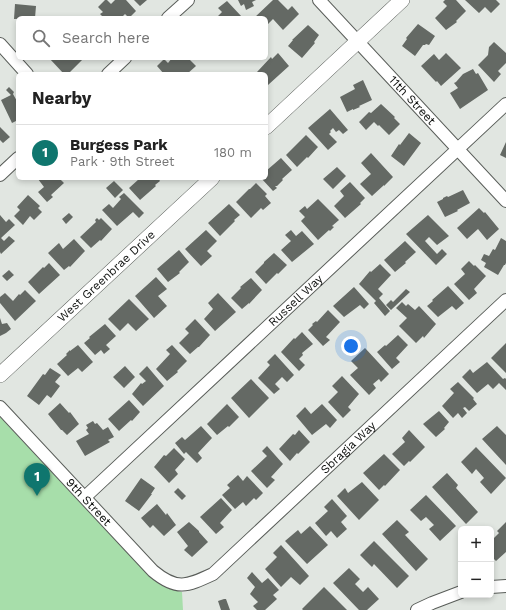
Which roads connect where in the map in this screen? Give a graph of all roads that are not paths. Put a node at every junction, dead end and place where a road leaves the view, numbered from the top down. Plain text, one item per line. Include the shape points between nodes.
1 (188, 0) edge
2 (319, 0) edge
3 (402, 0) edge
4 (170, 16) edge
5 (358, 42) junction
6 (0, 44) edge
7 (123, 60) edge
8 (25, 72) edge
9 (110, 72) edge
10 (506, 104) edge
11 (268, 125) edge
12 (458, 149) junction
13 (16, 160) edge
14 (0, 175) edge
15 (210, 180) edge
16 (506, 201) edge
17 (506, 300) edge
18 (0, 375) edge
19 (0, 408) edge
20 (85, 498) junction
21 (184, 585) joint
22 (506, 586) edge
23 (494, 587) edge
24 (458, 593) edge
25 (417, 610) edge

1 - 4 street
2 - 5 street, 11th Street
3 - 5 street
5 - 11 street
5 - 12 street, 11th Street
6 - 8 street
7 - 9 street
10 - 12 street, Russell Way
12 - 16 street, 11th Street
12 - 20 street, Russell Way
13 - 14 street
15 - 18 street, West Greenbrae Drive
17 - 21 street, Sbragia Way via 213,574
19 - 20 street, 9th Street
20 - 21 street, 9th Street via 153,571 167,582
22 - 23 street
24 - 25 street

